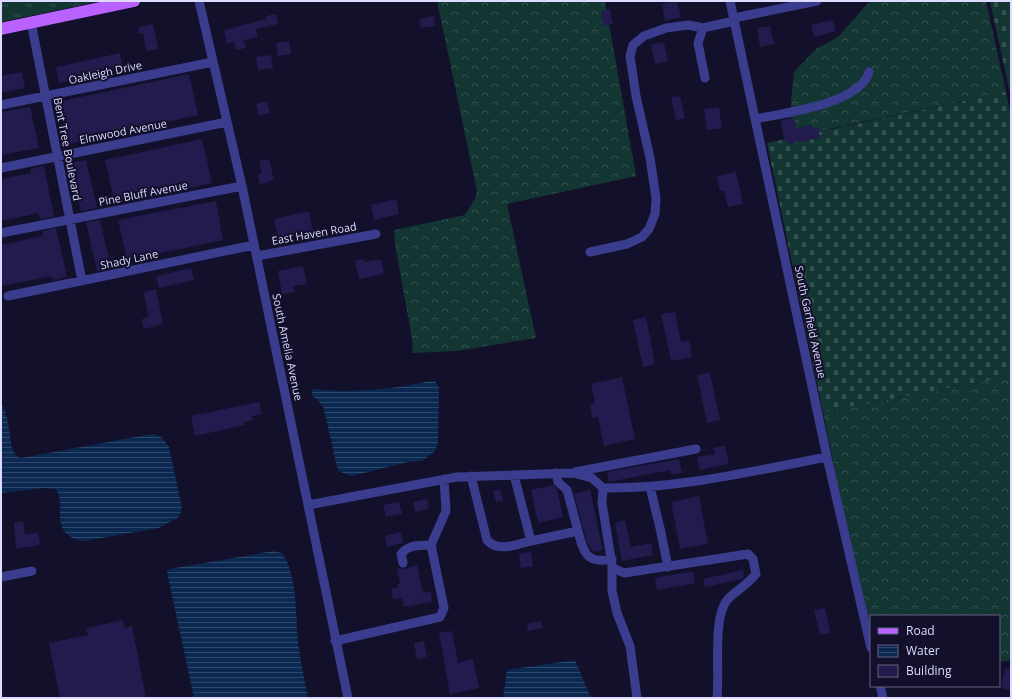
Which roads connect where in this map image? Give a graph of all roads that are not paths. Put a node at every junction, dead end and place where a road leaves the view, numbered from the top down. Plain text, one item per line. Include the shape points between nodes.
1 (134, 1) edge
2 (199, 1) edge
3 (730, 1) edge
4 (817, 1) edge
5 (734, 20) junction
6 (31, 22) junction
7 (703, 28) junction
8 (1, 29) edge
9 (213, 62) junction
10 (869, 72) dead end
11 (705, 78) dead end
12 (46, 96) junction
13 (1, 106) edge
14 (755, 119) junction
15 (227, 122) junction
16 (58, 157) junction
17 (1, 168) edge
18 (242, 186) junction
19 (70, 220) junction
20 (1, 233) edge
21 (376, 234) dead end
22 (254, 245) junction
23 (590, 252) dead end
24 (257, 256) junction
25 (82, 280) junction
26 (8, 296) dead end
27 (696, 449) dead end
28 (827, 457) junction
29 (573, 473) junction
30 (556, 474) junction
31 (514, 475) junction
32 (472, 476) junction
33 (444, 479) junction
34 (650, 487) junction
35 (603, 488) junction
36 (308, 505) junction
37 (578, 531) junction
38 (531, 541) junction
39 (431, 545) junction
40 (403, 563) dead end
41 (612, 564) junction
42 (668, 567) junction
43 (32, 571) dead end
44 (1, 577) edge
45 (335, 641) junction
46 (870, 644) edge
47 (880, 687) edge
48 (348, 698) edge
49 (637, 698) edge
50 (717, 698) edge
51 (883, 698) edge

1 - 6 main road
2 - 9 street, South Amelia Avenue
3 - 5 street, South Garfield Avenue
4 - 5 street
5 - 7 street
5 - 14 street, South Garfield Avenue
6 - 8 main road
6 - 12 street, Bent Tree Boulevard
7 - 11 street via 698,43
7 - 23 street via 688,25 666,28 644,36 633,45 630,56 650,158 656,198 655,214 649,229 642,237 627,244
9 - 12 street, Oakleigh Drive
9 - 15 street, South Amelia Avenue
10 - 14 street via 868,78 855,89 829,103
12 - 13 street, Oakleigh Drive
12 - 16 street, Bent Tree Boulevard
14 - 28 street, South Garfield Avenue
15 - 16 street, Elmwood Avenue
15 - 18 street, South Amelia Avenue
16 - 17 street, Elmwood Avenue
16 - 19 street, Bent Tree Boulevard
18 - 19 street, Pine Bluff Avenue
18 - 22 street, South Amelia Avenue
19 - 20 street, Pine Bluff Avenue
19 - 25 street, Bent Tree Boulevard
21 - 24 street, East Haven Road
22 - 24 street, South Amelia Avenue
22 - 25 street, Shady Lane
24 - 36 street, South Amelia Avenue
25 - 26 street, Shady Lane
27 - 29 street
28 - 34 street
28 - 46 street, South Garfield Avenue
29 - 30 street
29 - 35 street via 592,478
30 - 31 street
30 - 37 street via 558,482 567,490
31 - 32 street
31 - 38 street
32 - 33 street
32 - 38 street via 487,540 492,546 501,548
33 - 36 street
33 - 39 street via 446,510
34 - 35 street
34 - 42 street
35 - 41 street via 602,503
36 - 45 street, South Amelia Avenue
37 - 38 street
37 - 41 street via 582,549 589,558
39 - 40 street via 406,548 401,554
39 - 45 street via 444,608 440,616
41 - 42 street via 624,573
41 - 49 street via 612,591 617,613 630,646
42 - 50 street via 748,554 753,559 756,574 728,599 718,618
43 - 44 street
45 - 48 street, South Amelia Avenue
47 - 51 street

